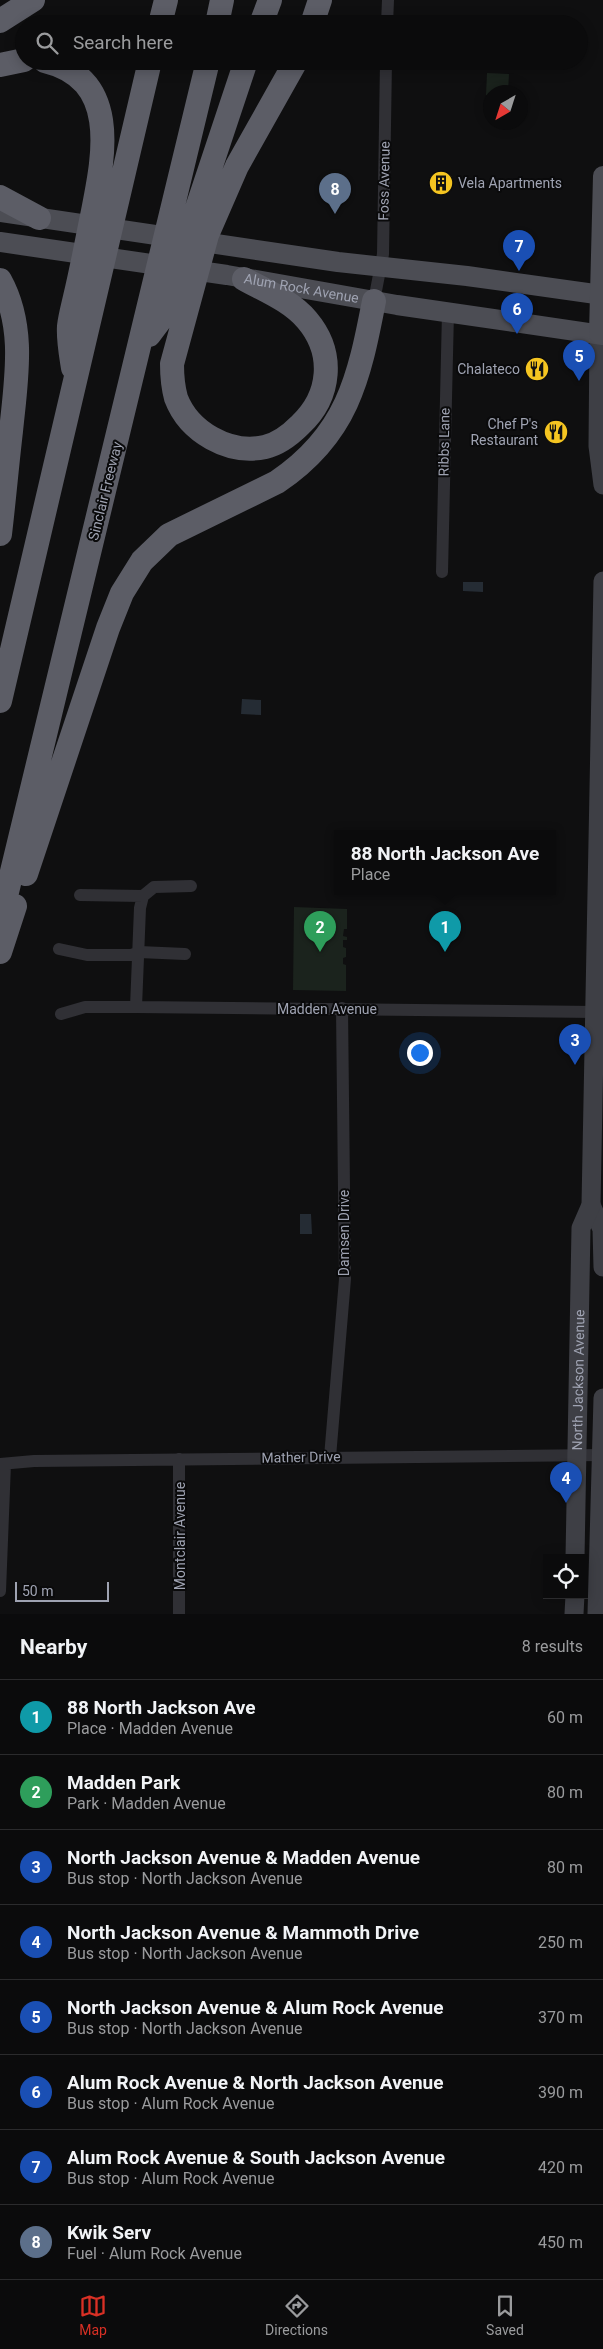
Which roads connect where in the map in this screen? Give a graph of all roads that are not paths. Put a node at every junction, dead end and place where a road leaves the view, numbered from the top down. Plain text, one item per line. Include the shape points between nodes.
1 (33, 0) edge
2 (157, 0) edge
3 (166, 0) edge
4 (222, 0) edge
5 (270, 0) edge
6 (320, 0) edge
7 (388, 0) edge
8 (154, 15) edge
9 (162, 15) edge
10 (219, 15) edge
11 (264, 15) edge
12 (315, 15) edge
13 (387, 15) edge
14 (0, 21) edge
15 (15, 62) edge
16 (0, 65) edge
17 (67, 70) edge
18 (147, 70) edge
19 (206, 70) edge
20 (243, 70) edge
21 (291, 70) edge
22 (386, 70) edge
23 (603, 176) edge
24 (0, 197) edge
25 (0, 212) edge
26 (39, 218) junction
27 (0, 242) edge
28 (381, 266) junction
29 (236, 277) junction
30 (0, 280) edge
31 (602, 295) edge
32 (374, 301) junction
33 (448, 312) junction
34 (601, 335) edge
35 (139, 348) junction
36 (74, 390) junction
37 (603, 485) edge
38 (0, 534) edge
39 (442, 572) dead end
40 (603, 580) edge
41 (603, 605) edge
42 (0, 702) edge
43 (191, 886) dead end
44 (80, 895) dead end
45 (143, 896) junction
46 (0, 921) edge
47 (59, 949) dead end
48 (0, 952) edge
49 (139, 952) junction
50 (184, 954) dead end
51 (136, 1007) junction
52 (342, 1008) junction
53 (595, 1012) junction
54 (61, 1014) dead end
55 (591, 1205) junction
56 (603, 1267) edge
57 (603, 1398) edge
58 (578, 1455) junction
59 (602, 1455) edge
60 (330, 1457) junction
61 (179, 1459) junction
62 (2, 1464) edge
63 (575, 1554) edge
64 (0, 1591) edge
65 (574, 1599) edge
66 (179, 1614) edge
67 (574, 1614) edge
68 (597, 1614) edge

1 - 14 highway
2 - 8 highway
3 - 9 highway
4 - 10 highway
5 - 11 highway
6 - 12 highway
7 - 13 street
15 - 16 highway
17 - 36 highway via 81,81 98,107 103,128 98,185 69,326
18 - 36 highway
19 - 35 highway, Sinclair Freeway
20 - 35 highway via 164,315
21 - 29 highway via 237,166 207,235 172,364 177,399 193,424 218,442 234,447 267,447 308,418 323,391 327,362 317,332 306,318 286,302
22 - 28 street, Foss Avenue
23 - 31 main road
24 - 26 highway
25 - 26 main road, Alum Rock Avenue
26 - 28 main road, Alum Rock Avenue
27 - 29 main road, Alum Rock Avenue
28 - 31 main road, Alum Rock Avenue
28 - 32 street, Foss Avenue
29 - 32 main road, Alum Rock Avenue
30 - 38 highway via 15,321 18,354
31 - 34 main road
32 - 33 main road, Alum Rock Avenue
32 - 48 highway via 350,398 335,426 315,451 277,482 169,536 154,548 131,576 108,628
33 - 34 main road, Alum Rock Avenue
33 - 39 street, Ribbs Lane
34 - 37 main road via 598,446
35 - 46 highway, Sinclair Freeway
36 - 42 highway
40 - 41 main road, North Jackson Avenue
41 - 53 main road, North Jackson Avenue
43 - 45 street via 154,887
44 - 45 street
45 - 49 street
47 - 49 street via 87,955 131,955
49 - 50 street
49 - 51 street
51 - 52 street, Madden Avenue
51 - 54 street, Madden Avenue via 85,1008
52 - 53 street, Madden Avenue
52 - 60 street, Damsen Drive via 345,1278
53 - 55 main road, North Jackson Avenue
55 - 56 main road, North Jackson Avenue via 602,1229
55 - 58 main road, North Jackson Avenue via 581,1228
57 - 59 main road, North Jackson Avenue
58 - 59 street, Mather Drive
58 - 60 street, Mather Drive
58 - 63 main road, North Jackson Avenue
59 - 68 main road, North Jackson Avenue
60 - 61 street, Mather Drive
61 - 62 street, Mather Drive
61 - 66 street, Montclair Avenue
62 - 64 street
65 - 67 main road

